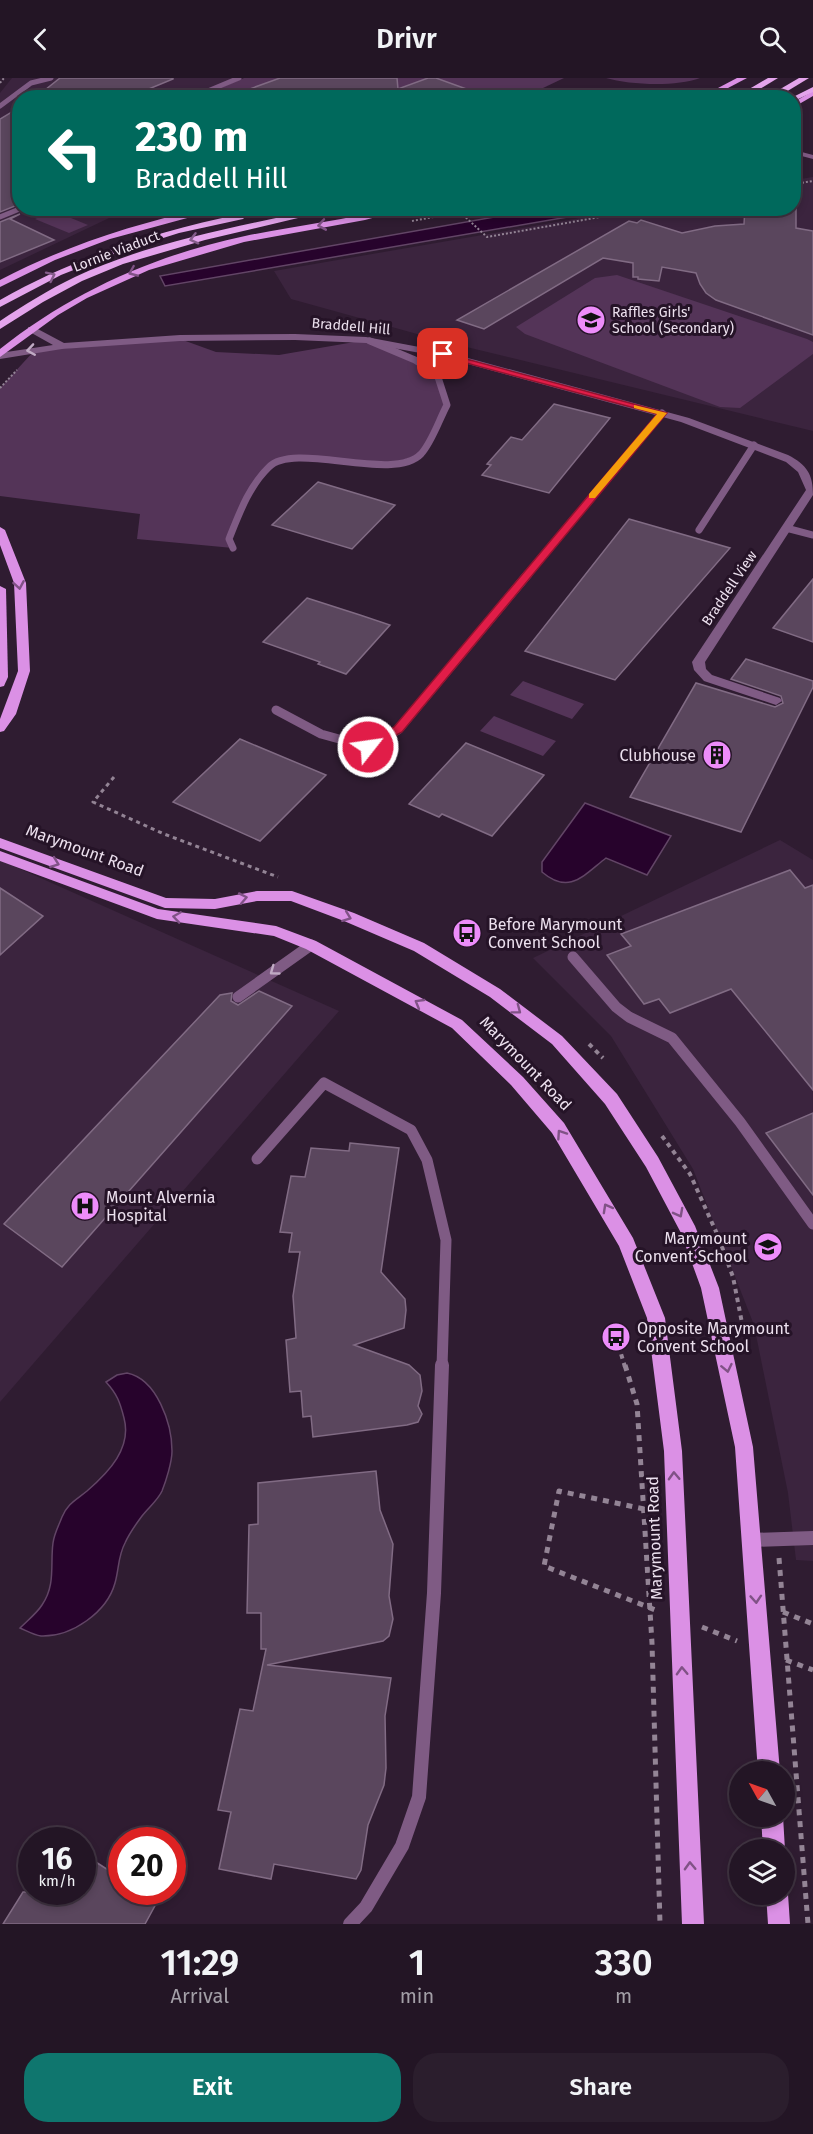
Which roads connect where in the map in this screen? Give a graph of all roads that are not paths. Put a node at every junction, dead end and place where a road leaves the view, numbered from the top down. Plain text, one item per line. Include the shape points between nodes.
1 (51, 78) edge
2 (239, 78) edge
3 (743, 78) edge
4 (774, 78) edge
5 (804, 78) edge
6 (22, 90) edge
7 (210, 90) edge
8 (718, 90) edge
9 (752, 90) edge
10 (783, 90) edge
11 (181, 216) edge
12 (245, 216) edge
13 (298, 216) edge
14 (364, 216) edge
15 (0, 284) edge
16 (0, 304) edge
17 (0, 326) edge
18 (31, 329) junction
19 (366, 340) junction
20 (62, 346) junction
21 (0, 355) edge
22 (662, 413) junction
23 (754, 445) junction
24 (813, 461) edge
25 (799, 465) junction
26 (786, 528) junction
27 (0, 530) edge
28 (699, 530) dead end
29 (813, 535) edge
30 (233, 548) dead end
31 (0, 589) edge
32 (0, 683) edge
33 (777, 701) dead end
34 (276, 710) dead end
35 (0, 728) edge
36 (0, 843) edge
37 (0, 856) edge
38 (310, 945) junction
39 (573, 957) dead end
40 (238, 998) dead end
41 (257, 1159) dead end
42 (813, 1224) edge
43 (811, 1537) edge
44 (752, 1540) junction
45 (768, 1761) edge
46 (777, 1905) edge
47 (350, 1924) edge
48 (693, 1924) edge
49 (778, 1924) edge

1 - 6 lane
2 - 7 lane
3 - 8 main road
4 - 9 highway
5 - 10 highway
11 - 15 main road via 101,239
16 -> 12 highway, Lornie Viaduct via 52,275 129,244 165,232
13 -> 17 highway, Lornie Viaduct via 153,250 105,267 43,297
14 -> 18 main road via 189,252 96,289
18 - 20 street
18 - 21 main road
19 - 20 street, Braddell Hill via 180,338
19 - 22 street, Braddell Hill via 443,354
19 - 30 lane via 415,360 437,374 447,405 422,453 413,460 389,465 295,458 270,465 245,499 229,539
20 -> 21 street, Braddell Hill
22 - 23 street, Braddell Hill
22 - 34 lane via 398,730 368,747 321,734
23 - 25 street, Braddell Hill
23 - 28 lane
24 - 25 street
25 - 26 street, Braddell View via 811,490
26 - 29 lane
26 - 33 street, Braddell View via 698,665 708,678
27 -> 35 main road via 20,583 24,671 10,714
31 - 32 main road
36 -> 44 main road, Marymount Road via 165,903 215,904 257,896 292,896 419,947 495,993 557,1040 611,1099 689,1231 710,1288 744,1447
38 -> 37 main road, Marymount Road via 276,931 157,914
38 -> 40 lane
48 -> 38 main road, Marymount Road via 673,1451 656,1318 627,1243 558,1128 517,1081 457,1024
39 - 42 lane via 616,1007 672,1038 740,1122
41 - 47 lane via 324,1083 416,1136 427,1161 446,1240 434,1593 419,1797 402,1846 366,1907
43 - 44 lane
44 -> 45 main road, Marymount Road
46 - 49 main road

